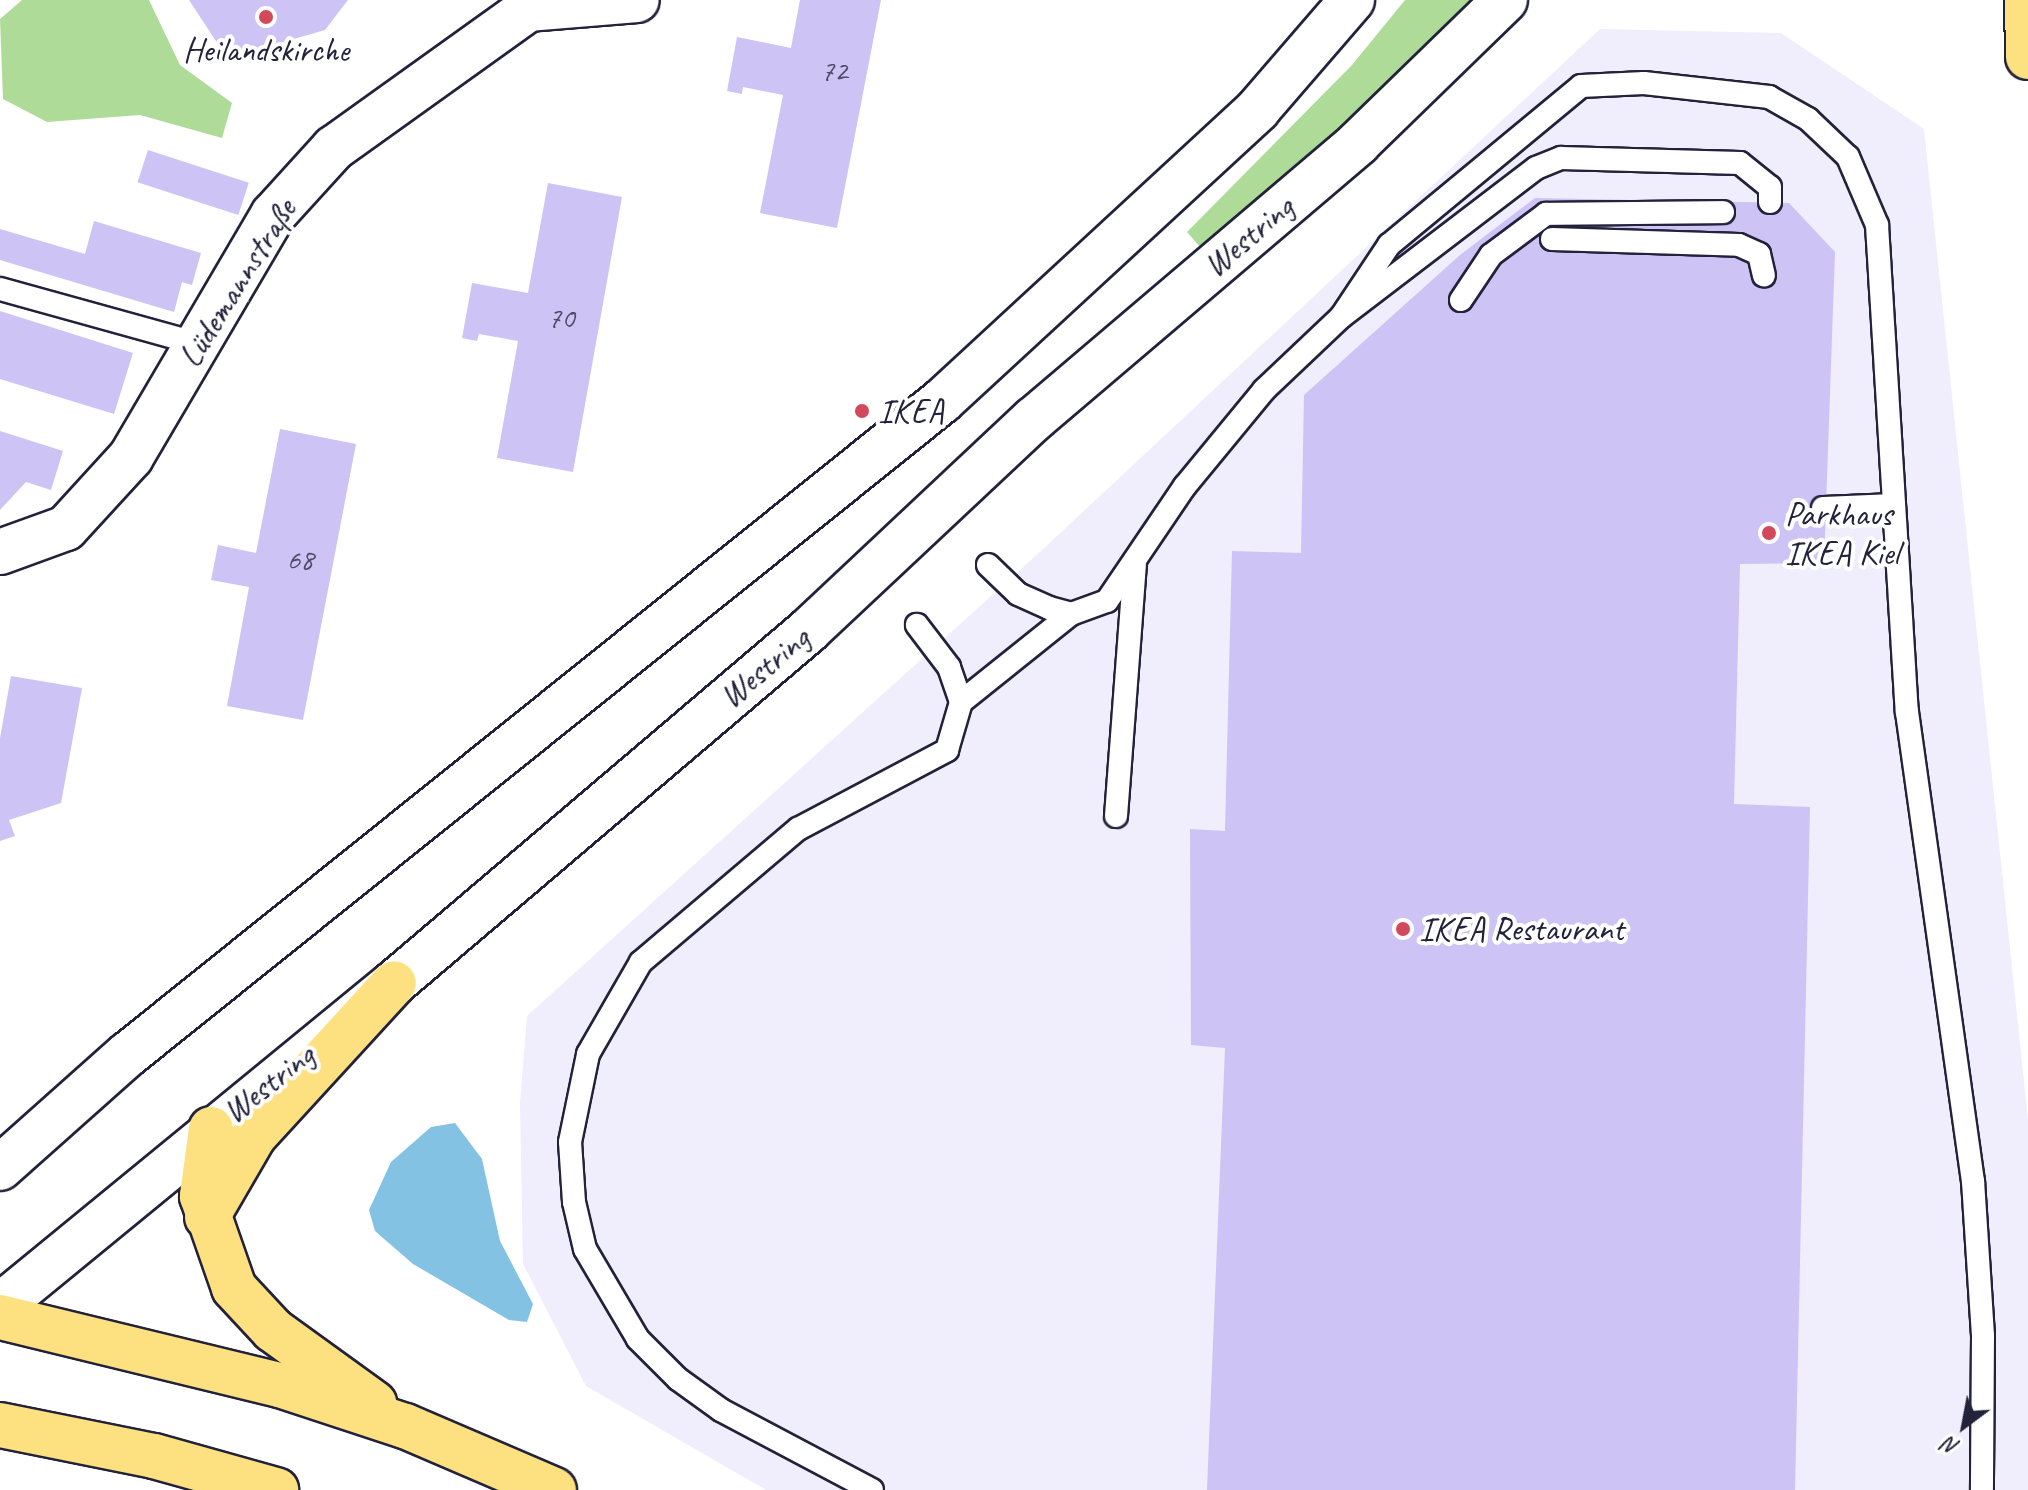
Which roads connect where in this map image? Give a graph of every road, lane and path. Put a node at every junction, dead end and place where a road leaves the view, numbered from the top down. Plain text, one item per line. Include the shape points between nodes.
1 (637, 0) edge
2 (1352, 0) edge
3 (1505, 0) edge
4 (2027, 0) edge
5 (524, 4) edge
6 (2028, 57) edge
7 (1770, 202) dead end
8 (1723, 212) dead end
9 (1552, 239) dead end
10 (1764, 275) dead end
11 (0, 289) edge
12 (1461, 300) dead end
13 (1341, 317) junction
14 (198, 344) junction
15 (1894, 505) junction
16 (1823, 508) dead end
17 (0, 552) edge
18 (1136, 564) junction
19 (988, 565) dead end
20 (1071, 614) junction
21 (917, 625) dead end
22 (961, 702) junction
23 (1116, 816) dead end
24 (394, 983) junction
25 (211, 1129) junction
26 (0, 1168) edge
27 (207, 1217) junction
28 (0, 1306) edge
29 (0, 1317) edge
30 (0, 1425) edge
31 (405, 1426) junction
32 (276, 1490) edge
33 (554, 1490) edge
34 (872, 1490) edge
35 (1982, 1490) edge

1 - 5 main road, Lüdemannstraße
2 - 26 main road via 1258,109 1018,336 127,1055
3 - 24 main road, Westring via 1358,143 1034,419 820,620
4 - 6 highway
5 - 14 main road, Lüdemannstraße via 334,148 273,215
7 - 13 lane via 1770,187 1740,163 1561,158 1514,179
8 - 12 lane via 1546,214 1491,255
9 - 10 lane via 1739,245 1759,254
11 - 14 lane
13 - 15 lane via 1389,245 1564,94 1608,82 1769,97 1808,119 1848,157 1877,225
13 - 18 lane via 1226,432
14 - 17 main road, Lüdemannstraße via 131,457 66,528
15 - 16 lane
15 - 35 lane via 1907,712 1973,1181 1983,1336
18 - 20 lane via 1107,601
18 - 23 lane
19 - 20 lane via 1031,602
20 - 22 lane
21 - 22 lane via 949,667
22 - 34 lane via 947,750 798,829 641,962 594,1043 575,1097 574,1202 585,1249 638,1339 678,1379 721,1410
24 - 25 main road, Westring
24 - 27 highway via 254,1136
25 - 27 highway via 202,1165
25 - 28 main road, Westring
27 - 31 highway via 223,1266 248,1307
29 - 31 highway via 280,1385
30 - 32 highway via 75,1437
31 - 33 highway

